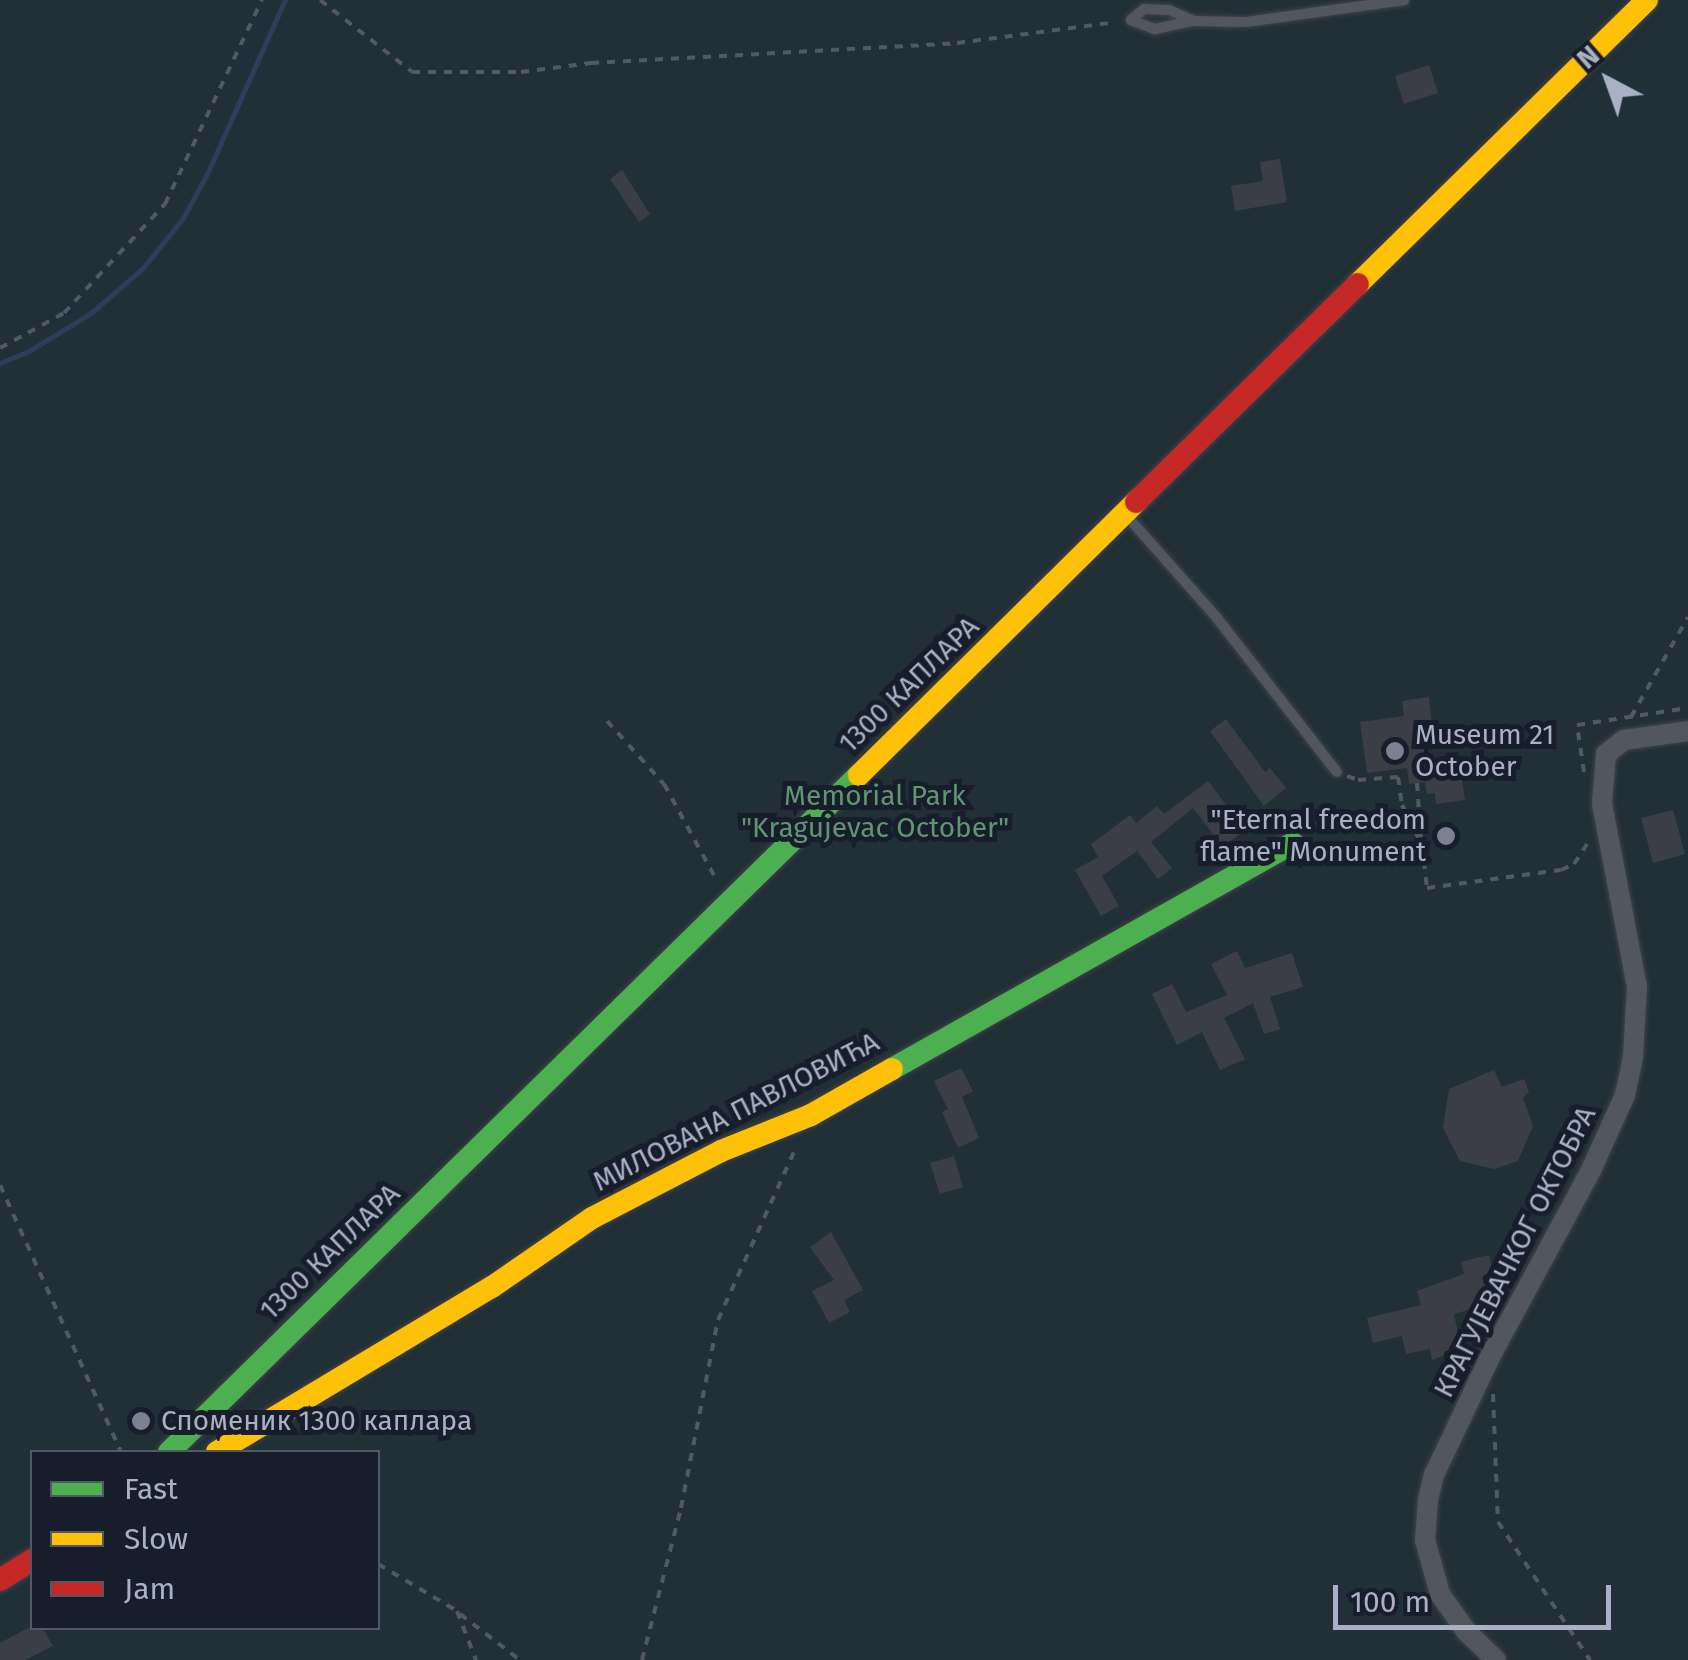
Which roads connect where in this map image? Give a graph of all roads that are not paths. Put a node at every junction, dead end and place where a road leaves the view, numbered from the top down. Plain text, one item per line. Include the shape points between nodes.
1 (1404, 0) edge
2 (1646, 0) edge
3 (1194, 22) junction
4 (1126, 515) junction
5 (1688, 731) edge
6 (1337, 772) road end
7 (1285, 848) road end
8 (170, 1450) edge
9 (221, 1450) edge
10 (30, 1561) edge
11 (0, 1580) edge
12 (1496, 1660) edge

1 - 3 lane via 1246,22
2 - 4 main road, 1300 КАПЛАРА
3 - 3 lane via 1156,30 1131,20 1144,9 1169,10
4 - 6 lane via 1218,618
4 - 8 main road, 1300 КАПЛАРА
5 - 12 street, КРАГУЈЕВАЧКОГ ОКТОБРА via 1618,743 1603,764 1602,803 1637,987 1625,1096 1489,1359 1428,1500 1425,1540 1440,1594
7 - 9 main road, МИЛОВАНА ПАВЛОВИЋА via 811,1115 722,1151 592,1218 492,1287
10 - 11 main road

